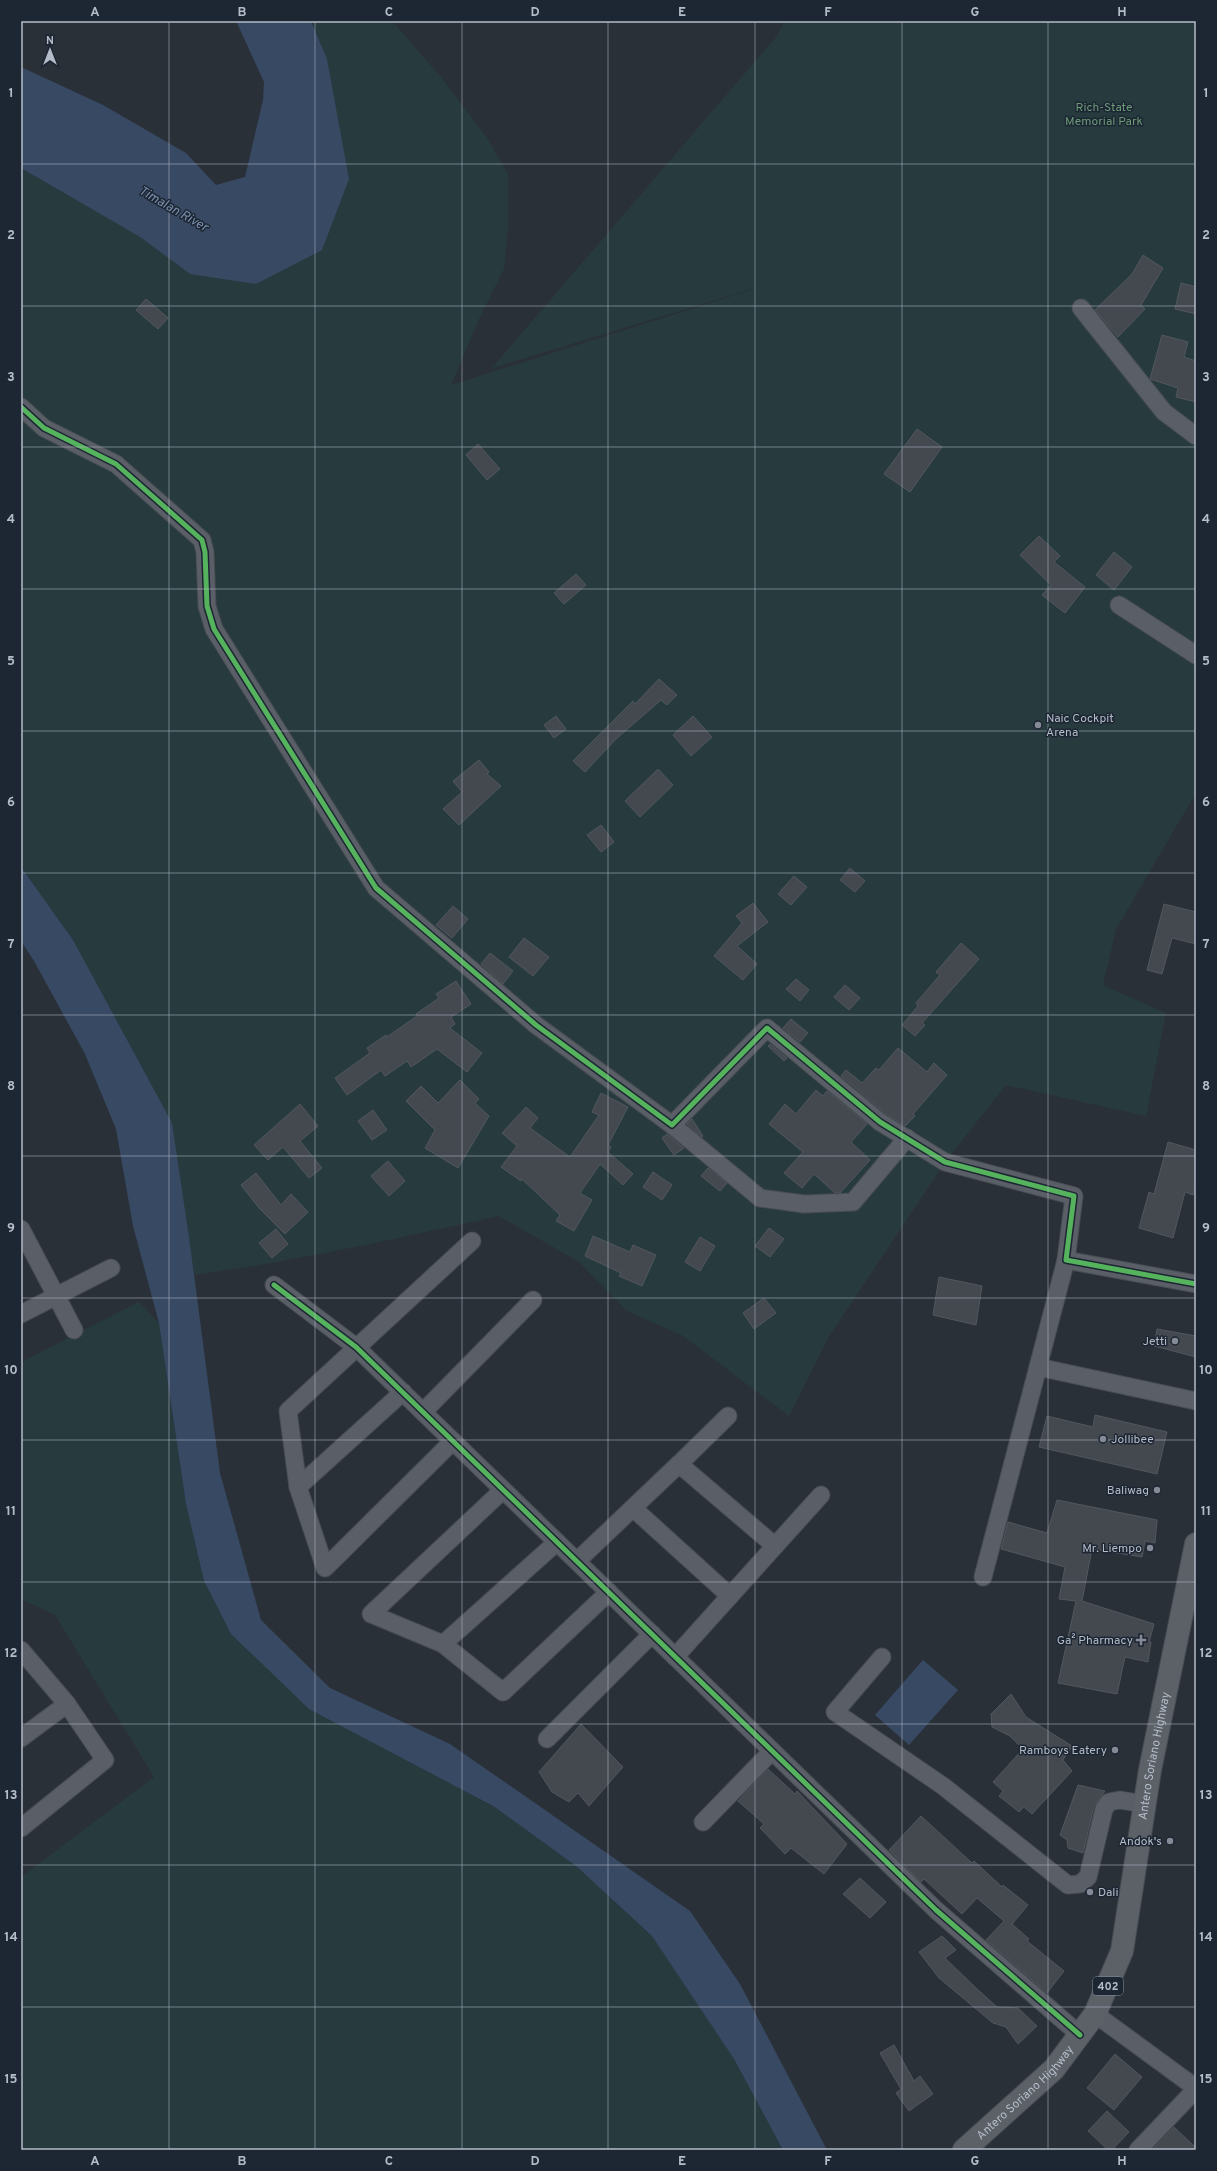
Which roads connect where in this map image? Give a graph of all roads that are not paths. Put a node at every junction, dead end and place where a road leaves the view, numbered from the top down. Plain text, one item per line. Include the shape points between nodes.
1 (1081, 308) dead end
2 (21, 407) edge
3 (1196, 436) edge
4 (1119, 605) dead end
5 (1196, 655) edge
6 (672, 1125) junction
7 (907, 1138) junction
8 (21, 1229) edge
9 (472, 1241) dead end
10 (1066, 1260) junction
11 (111, 1268) dead end
12 (1196, 1284) edge
13 (274, 1285) dead end
14 (56, 1296) junction
15 (533, 1300) dead end
16 (21, 1314) edge
17 (74, 1330) dead end
18 (356, 1347) junction
19 (1038, 1367) junction
20 (403, 1392) junction
21 (1196, 1401) edge
22 (423, 1412) junction
23 (728, 1416) dead end
24 (453, 1440) junction
25 (679, 1464) junction
26 (298, 1487) junction
27 (503, 1490) junction
28 (821, 1495) dead end
29 (633, 1508) junction
30 (557, 1542) junction
31 (1196, 1544) edge
32 (775, 1546) junction
33 (577, 1561) junction
34 (983, 1577) dead end
35 (609, 1592) junction
36 (730, 1596) junction
37 (652, 1634) junction
38 (443, 1644) junction
39 (21, 1651) edge
40 (675, 1657) junction
41 (882, 1657) dead end
42 (67, 1704) junction
43 (21, 1738) edge
44 (547, 1739) dead end
45 (772, 1751) junction
46 (1144, 1804) junction
47 (703, 1822) dead end
48 (21, 1828) edge
49 (1095, 2014) junction
50 (1080, 2035) junction
51 (1196, 2089) edge
52 (964, 2150) edge
53 (1138, 2150) edge

1 - 3 street via 1164,412
2 - 6 street via 44,428 116,464 202,540 205,552 207,606 214,629 376,888 536,1025
4 - 5 street
6 - 7 street via 760,1198 804,1204 853,1202
6 - 7 street via 767,1028 880,1122
7 - 10 street via 945,1162 1074,1196
8 - 14 street
9 - 18 street
10 - 12 street
10 - 19 street
11 - 14 street
13 - 18 street
14 - 16 street
14 - 17 street
15 - 22 street
18 - 20 street
18 - 26 street via 288,1411
19 - 21 street
19 - 34 street
20 - 22 street
20 - 26 street
22 - 24 street
23 - 25 street
24 - 26 street via 325,1568
24 - 27 street
25 - 29 street
25 - 32 street
27 - 30 street
27 - 38 street via 371,1614
28 - 32 street
29 - 33 street
29 - 36 street
30 - 33 street
30 - 38 street
31 - 46 main road, Antero Soriano Highway / 402
32 - 36 street
33 - 35 street
35 - 37 street
35 - 38 street via 503,1692
36 - 40 street
37 - 40 street
37 - 44 street
39 - 42 street
40 - 45 street
41 - 46 street via 835,1712 943,1786 1068,1885 1080,1884 1088,1877 1104,1809 1109,1802 1120,1800
42 - 43 street
42 - 48 street via 105,1760
45 - 47 street
45 - 50 street via 936,1910
46 - 49 main road, Antero Soriano Highway / 402 via 1122,1951
49 - 50 main road, Antero Soriano Highway / 402
49 - 51 street
50 - 52 main road, Antero Soriano Highway / 402 via 1054,2069
51 - 53 street

